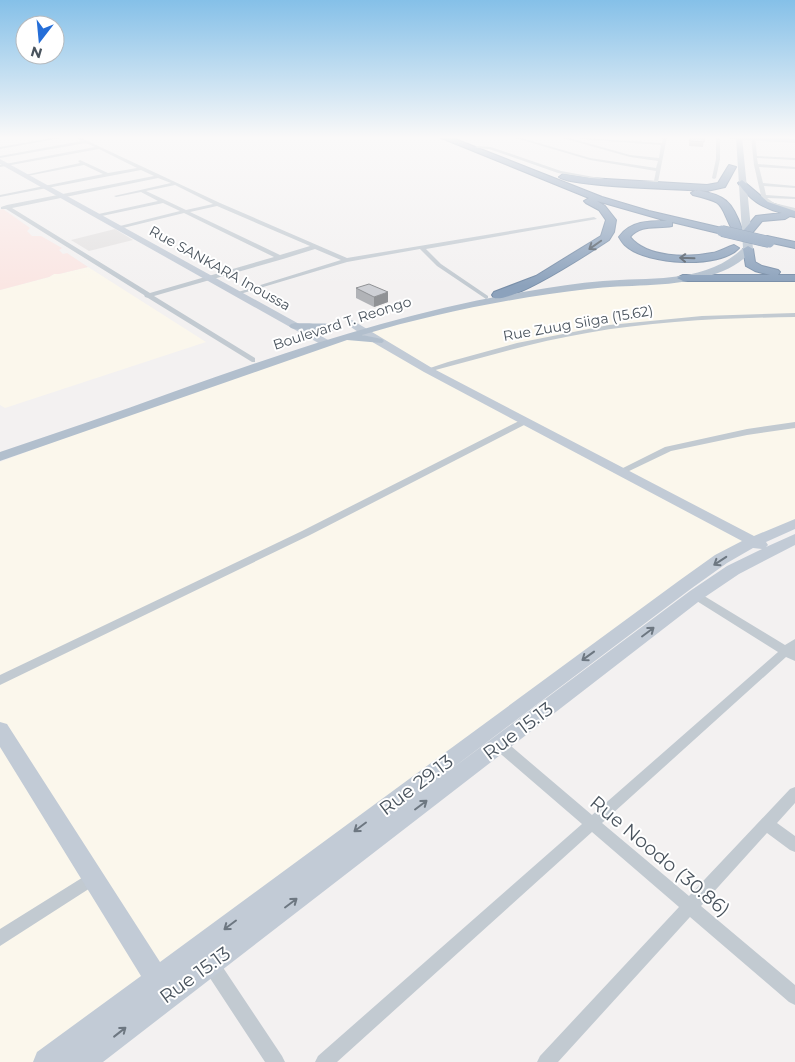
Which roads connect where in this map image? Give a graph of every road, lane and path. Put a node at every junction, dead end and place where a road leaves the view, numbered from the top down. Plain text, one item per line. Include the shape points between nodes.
1 (45, 187) edge
2 (49, 187) edge
3 (101, 187) joint
4 (163, 187) edge
5 (181, 187) edge
6 (561, 187) edge
7 (571, 187) edge
8 (575, 187) edge
9 (667, 187) edge
10 (710, 187) edge
11 (742, 187) edge
12 (745, 187) edge
13 (761, 187) edge
14 (0, 190) edge
15 (142, 191) junction
16 (8, 194) junction
17 (62, 195) junction
18 (0, 196) edge
19 (116, 196) junction
20 (763, 196) junction
21 (795, 198) edge
22 (735, 199) dead end
23 (164, 201) junction
24 (218, 204) junction
25 (137, 207) junction
26 (3, 208) edge
27 (186, 211) junction
28 (795, 212) edge
29 (662, 214) junction
30 (97, 215) junction
31 (795, 218) edge
32 (594, 219) dead end
33 (119, 227) junction
34 (704, 227) junction
35 (737, 229) junction
36 (722, 230) junction
37 (748, 231) junction
38 (314, 247) junction
39 (795, 247) edge
40 (422, 248) junction
41 (734, 248) junction
42 (748, 249) junction
43 (281, 258) junction
44 (346, 260) junction
45 (795, 273) edge
46 (210, 278) junction
47 (683, 278) junction
48 (795, 278) edge
49 (238, 294) junction
50 (498, 295) junction
51 (147, 296) junction
52 (486, 297) junction
53 (795, 315) edge
54 (352, 323) junction
55 (295, 326) junction
56 (363, 330) junction
57 (338, 332) junction
58 (312, 336) junction
59 (378, 341) junction
60 (326, 343) junction
61 (252, 360) junction
62 (428, 370) junction
63 (526, 421) junction
64 (795, 425) edge
65 (0, 450) edge
66 (0, 457) edge
67 (622, 471) junction
68 (795, 524) edge
69 (795, 540) edge
70 (762, 546) junction
71 (696, 595) junction
72 (792, 650) edge
73 (0, 680) edge
74 (0, 730) edge
75 (500, 745) junction
76 (795, 793) edge
77 (591, 824) junction
78 (766, 824) junction
79 (795, 845) edge
80 (92, 878) junction
81 (689, 907) junction
82 (0, 938) edge
83 (205, 956) junction
84 (162, 987) junction
85 (795, 996) edge
86 (47, 1062) edge
87 (81, 1062) edge
88 (276, 1062) edge
89 (324, 1062) edge
90 (546, 1062) edge

1 - 16 street
2 - 17 main road, Rue SANKARA Inoussa
3 - 17 street
3 - 19 street
4 - 15 street
5 - 24 street
6 -> 50 highway via 608,214 611,226 605,238 540,278
7 - 34 highway via 613,204
8 - 29 highway
9 - 10 highway
11 - 37 main road
12 - 28 highway via 761,204
13 - 20 street
14 - 16 street
15 - 19 street
15 - 23 street
16 - 18 street
17 - 26 street
17 - 30 main road, Rue SANKARA Inoussa
19 - 25 street
20 - 21 street
20 - 28 street via 772,204
22 - 35 main road
23 - 25 street
23 - 27 street
24 - 27 street
24 - 38 street
25 - 30 street
26 - 51 street
27 - 33 street
27 - 43 street
29 - 35 highway via 628,202 628,194 662,189 716,197 728,206
29 - 36 highway
30 - 33 main road, Rue SANKARA Inoussa
31 - 37 highway via 759,218
32 - 40 street
33 - 46 main road, Rue SANKARA Inoussa
34 - 36 highway
41 -> 34 highway via 709,257 682,258 640,250 624,237 633,228 646,225
35 - 41 main road
36 - 39 highway, bridge
37 - 42 main road
38 - 43 street
38 - 44 street
40 - 44 street
40 - 52 street
41 - 50 main road, Boulevard T. Reongo via 717,263 689,272
42 - 45 highway via 748,262 755,267
42 - 47 main road, Boulevard T. Reongo via 735,262
43 - 46 street
44 - 49 street
46 - 49 main road, Rue SANKARA Inoussa
46 - 51 street
47 - 48 highway
47 - 56 main road, Boulevard T. Reongo via 522,294 422,313
49 - 55 main road, Rue SANKARA Inoussa
50 - 52 main road, Boulevard T. Reongo
51 - 61 street
52 - 54 main road, Boulevard T. Reongo
53 - 62 street, Rue Zuug Siiga (15.62) via 710,317 607,327 490,351
54 - 56 main road
54 - 57 main road, Boulevard T. Reongo
55 - 57 main road
55 - 58 main road, Rue SANKARA Inoussa
56 - 57 main road, Boulevard T. Reongo
56 - 59 main road
57 - 58 main road, Boulevard T. Reongo
57 - 59 main road
57 - 60 main road, Boulevard T. Reongo
58 - 60 main road, Rue SANKARA Inoussa
58 - 61 main road, Boulevard T. Reongo
59 - 62 main road
60 - 66 main road, Boulevard T. Reongo
61 - 65 main road, Boulevard T. Reongo
62 - 63 main road
63 - 67 main road
63 - 73 street via 306,534
64 - 67 street via 668,449
67 - 70 main road
68 - 70 main road, Rue 29.13
69 - 70 main road, Rue 15.13
70 - 71 main road, Rue 15.13 via 734,570
70 -> 83 main road, Rue 29.13 via 721,560 484,733
71 - 72 street
75 -> 71 main road, Rue 15.13
72 - 77 street
74 - 80 main road
75 - 77 street, Rue Noodo (30.86)
83 -> 75 main road, Rue 15.13
76 - 78 street
77 - 81 street, Rue Noodo (30.86)
77 - 89 street
78 - 79 street
78 - 81 street
80 - 82 street
80 - 84 main road
81 - 85 street, Rue Noodo (30.86)
81 - 90 street
83 - 84 main road, Rue 15.13
83 - 88 street
84 - 86 main road
87 -> 84 main road, Rue 15.13

